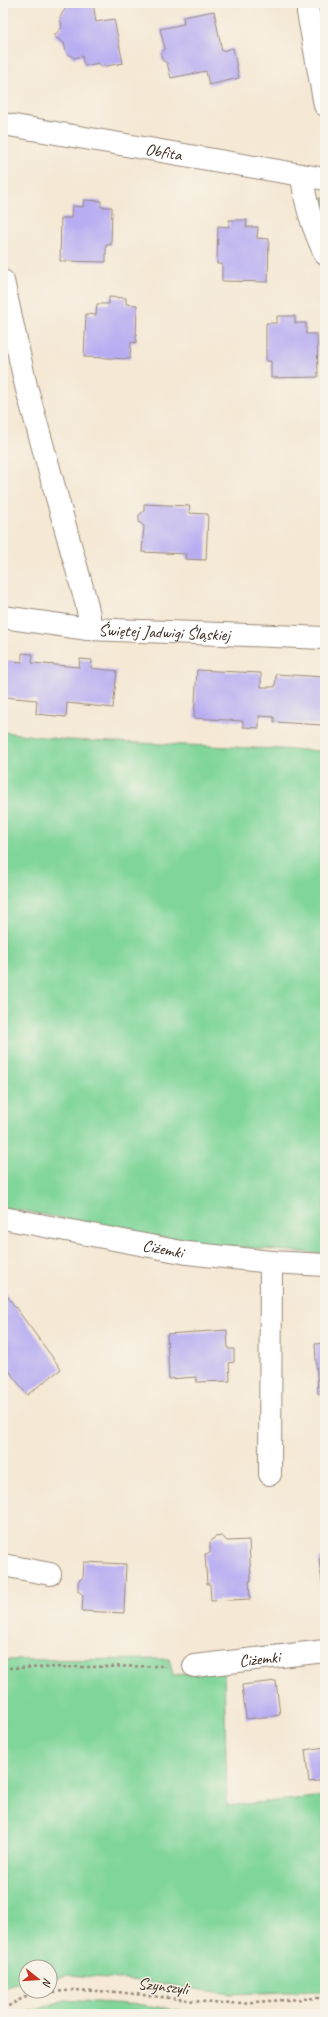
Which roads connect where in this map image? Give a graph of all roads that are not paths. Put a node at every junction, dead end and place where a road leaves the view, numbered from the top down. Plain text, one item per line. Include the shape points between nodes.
1 (308, 12) dead end
2 (325, 105) edge
3 (3, 124) edge
4 (302, 176) junction
5 (325, 179) edge
6 (325, 254) edge
7 (3, 281) edge
8 (3, 617) edge
9 (88, 629) junction
10 (325, 638) edge
11 (3, 1218) edge
12 (271, 1262) junction
13 (325, 1265) edge
14 (270, 1474) dead end
15 (3, 1564) edge
16 (50, 1574) dead end
17 (325, 1651) edge
18 (194, 1666) road end

1 - 2 street
3 - 4 street, Obfita
4 - 5 street, Obfita
4 - 6 street via 306,204
7 - 9 street via 26,386 86,602 89,615
8 - 9 street, Świętej Jadwigi Śląskiej
9 - 10 street, Świętej Jadwigi Śląskiej
11 - 12 street, Ciżemki via 187,1252
12 - 13 street, Ciżemki
12 - 14 street
15 - 16 street
17 - 18 street, Ciżemki

